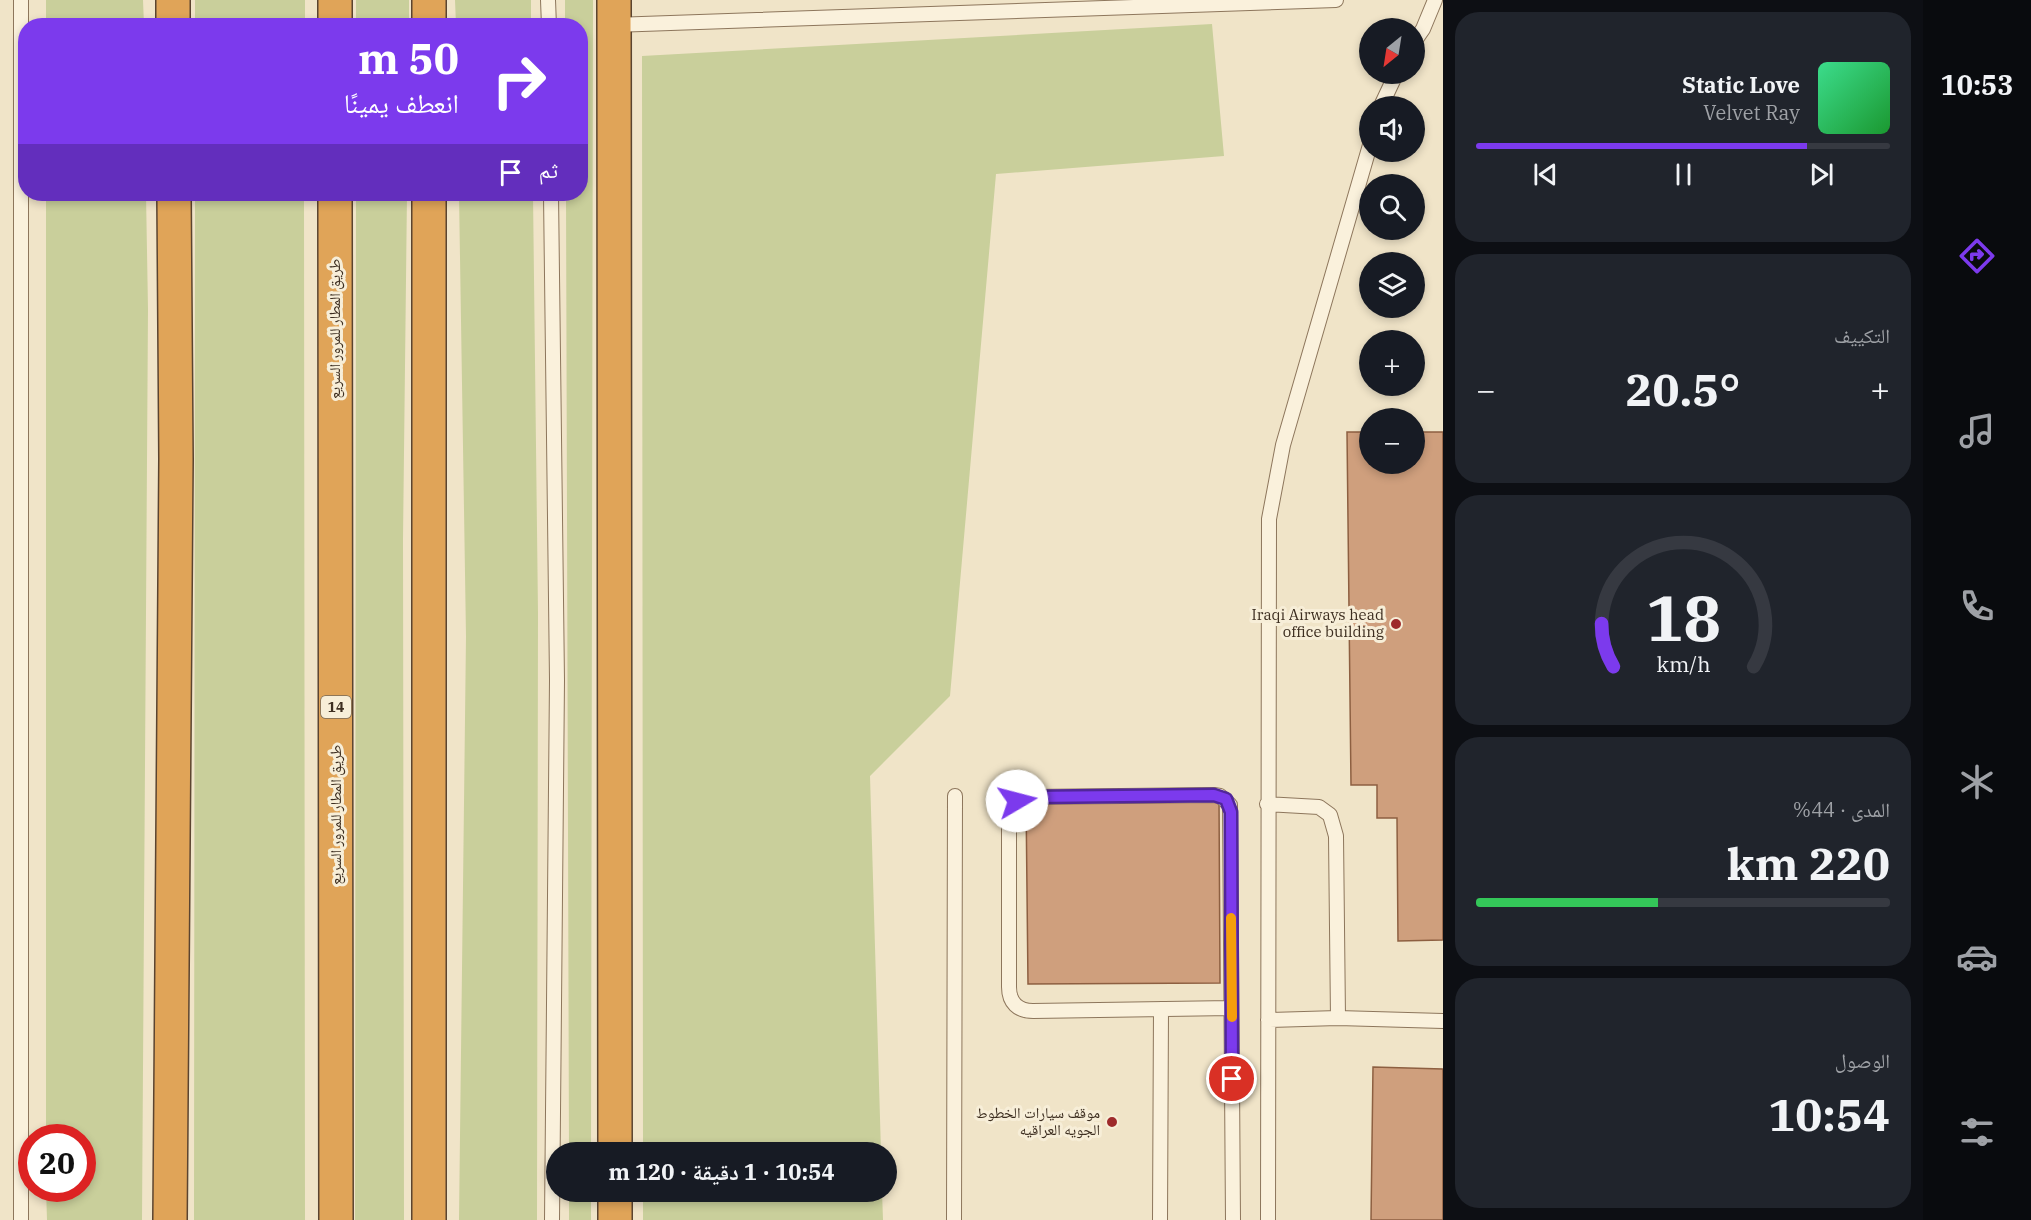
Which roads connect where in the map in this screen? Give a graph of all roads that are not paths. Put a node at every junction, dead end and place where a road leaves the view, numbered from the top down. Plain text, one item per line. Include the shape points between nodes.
1 (21, 0) edge
2 (173, 0) edge
3 (335, 0) edge
4 (429, 0) edge
5 (548, 0) edge
6 (1336, 0) edge
7 (1435, 0) edge
8 (614, 13) edge
9 (21, 18) edge
10 (173, 18) edge
11 (335, 18) edge
12 (429, 18) edge
13 (549, 18) edge
14 (1425, 25) edge
15 (1365, 162) edge
16 (21, 201) edge
17 (174, 201) edge
18 (335, 201) edge
19 (429, 201) edge
20 (551, 201) edge
21 (955, 796) dead end
22 (1267, 804) junction
23 (1232, 1008) junction
24 (1161, 1009) junction
25 (1338, 1018) junction
26 (1268, 1020) junction
27 (1443, 1021) edge
28 (615, 1142) edge
29 (615, 1202) edge
30 (21, 1220) edge
31 (170, 1220) edge
32 (336, 1220) edge
33 (429, 1220) edge
34 (552, 1220) edge
35 (615, 1220) edge
36 (954, 1220) edge
37 (1160, 1220) edge
38 (1233, 1220) edge
39 (1268, 1220) edge

1 - 9 lane
2 - 10 highway
3 - 11 highway
4 - 12 highway
5 - 13 lane
6 - 8 lane
7 - 14 lane
8 - 28 highway
15 - 22 lane via 1272,494 1267,544
16 - 30 lane
17 - 31 highway via 176,471
18 - 32 highway, طريق المطار للمرور السريع / 14
19 - 33 highway
20 - 34 lane via 557,680
21 - 36 lane
22 - 25 lane via 1319,807 1334,822
22 - 26 lane
23 - 24 lane
23 - 24 lane via 1231,812 1226,799 1214,795 1029,797 1017,801 1009,818 1012,1002 1025,1011
23 - 38 lane
24 - 37 lane
25 - 26 lane
25 - 27 lane
26 - 39 lane
29 - 35 highway

